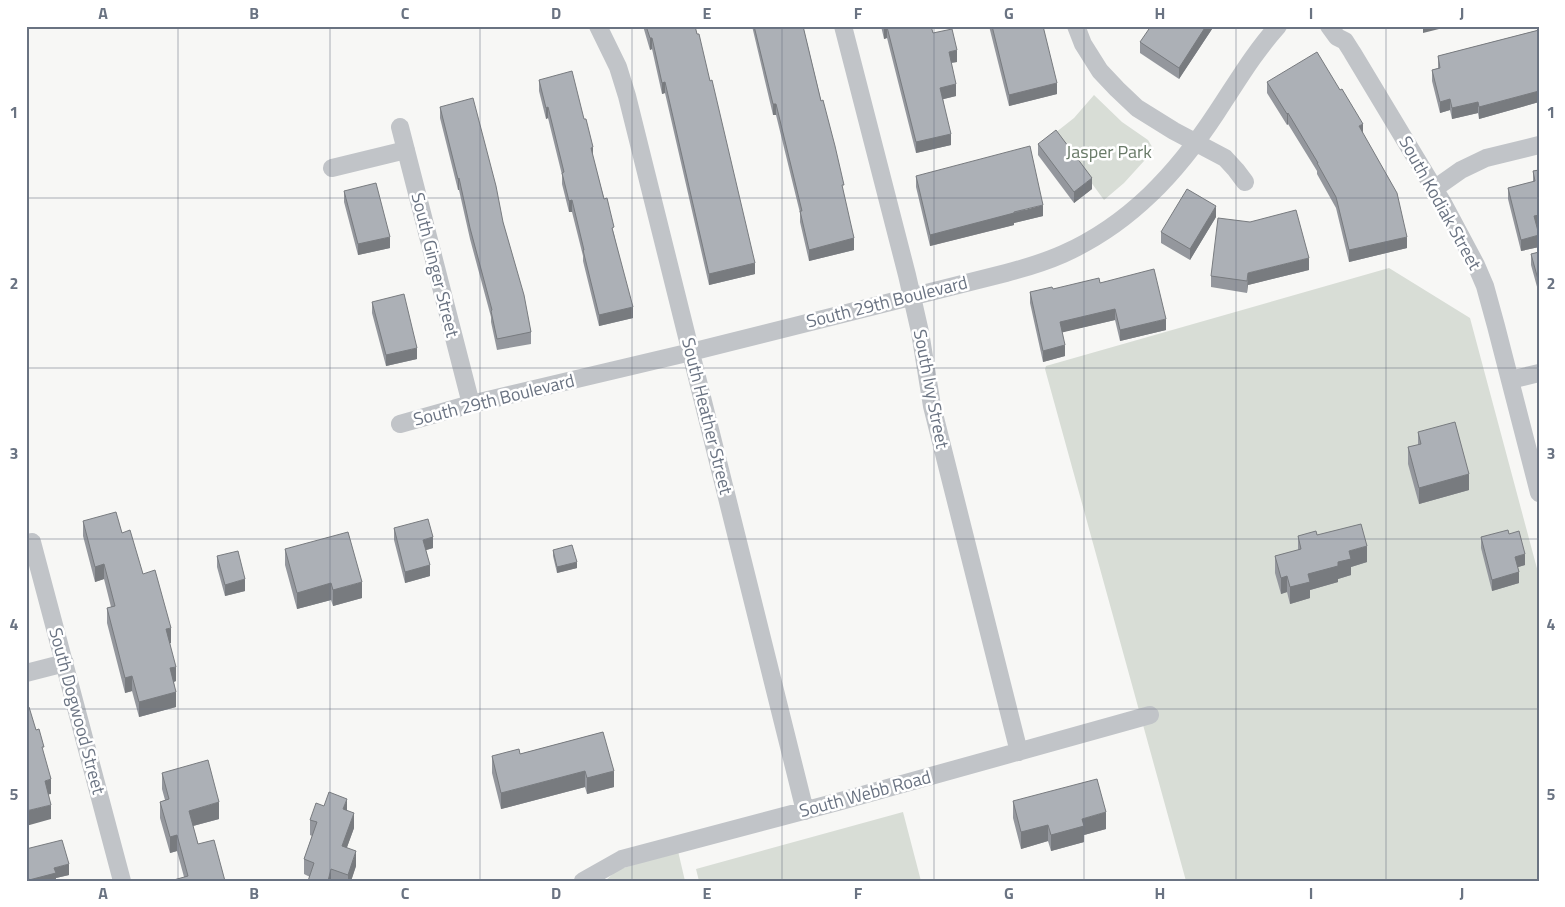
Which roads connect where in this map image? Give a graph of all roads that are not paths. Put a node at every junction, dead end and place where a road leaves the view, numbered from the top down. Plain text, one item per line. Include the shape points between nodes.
1 (598, 26) edge
2 (843, 26) edge
3 (1076, 26) edge
4 (1278, 26) edge
5 (1329, 26) edge
6 (1344, 34) edge
7 (400, 127) dead end
8 (1196, 143) junction
9 (1539, 145) edge
10 (406, 150) junction
11 (332, 168) dead end
12 (1245, 182) dead end
13 (1434, 189) junction
14 (912, 296) junction
15 (691, 352) junction
16 (1539, 373) edge
17 (1510, 380) junction
18 (471, 404) junction
19 (400, 424) dead end
20 (1539, 493) edge
21 (32, 542) dead end
22 (65, 663) junction
23 (26, 673) edge
24 (1150, 715) dead end
25 (1019, 752) junction
26 (805, 810) junction
27 (122, 881) edge
28 (583, 881) edge

1 - 15 street, South Heather Street via 618,67 627,96
2 - 14 street, South Ivy Street
3 - 8 street via 1100,71 1117,89 1137,108
4 - 8 street, South 29th Boulevard via 1249,61
5 - 6 street, South Kodiak Street via 1337,37
6 - 13 street, South Kodiak Street
7 - 10 street, South Ginger Street
8 - 12 street via 1224,158
8 - 14 street, South 29th Boulevard via 1166,180 1133,211 1086,243 1040,263
9 - 13 street via 1486,158
10 - 11 street
10 - 18 street, South Ginger Street
13 - 17 street, South Kodiak Street via 1466,244 1485,286
14 - 15 street, South 29th Boulevard
14 - 25 street, South Ivy Street via 932,406
15 - 18 street, South 29th Boulevard
15 - 26 street, South Heather Street
16 - 17 street
17 - 20 street, South Kodiak Street
18 - 19 street, South 29th Boulevard
21 - 22 street, South Dogwood Street
22 - 23 street
22 - 27 street, South Dogwood Street
24 - 25 street, South Webb Road
25 - 26 street, South Webb Road
26 - 28 street, South Webb Road via 622,859

